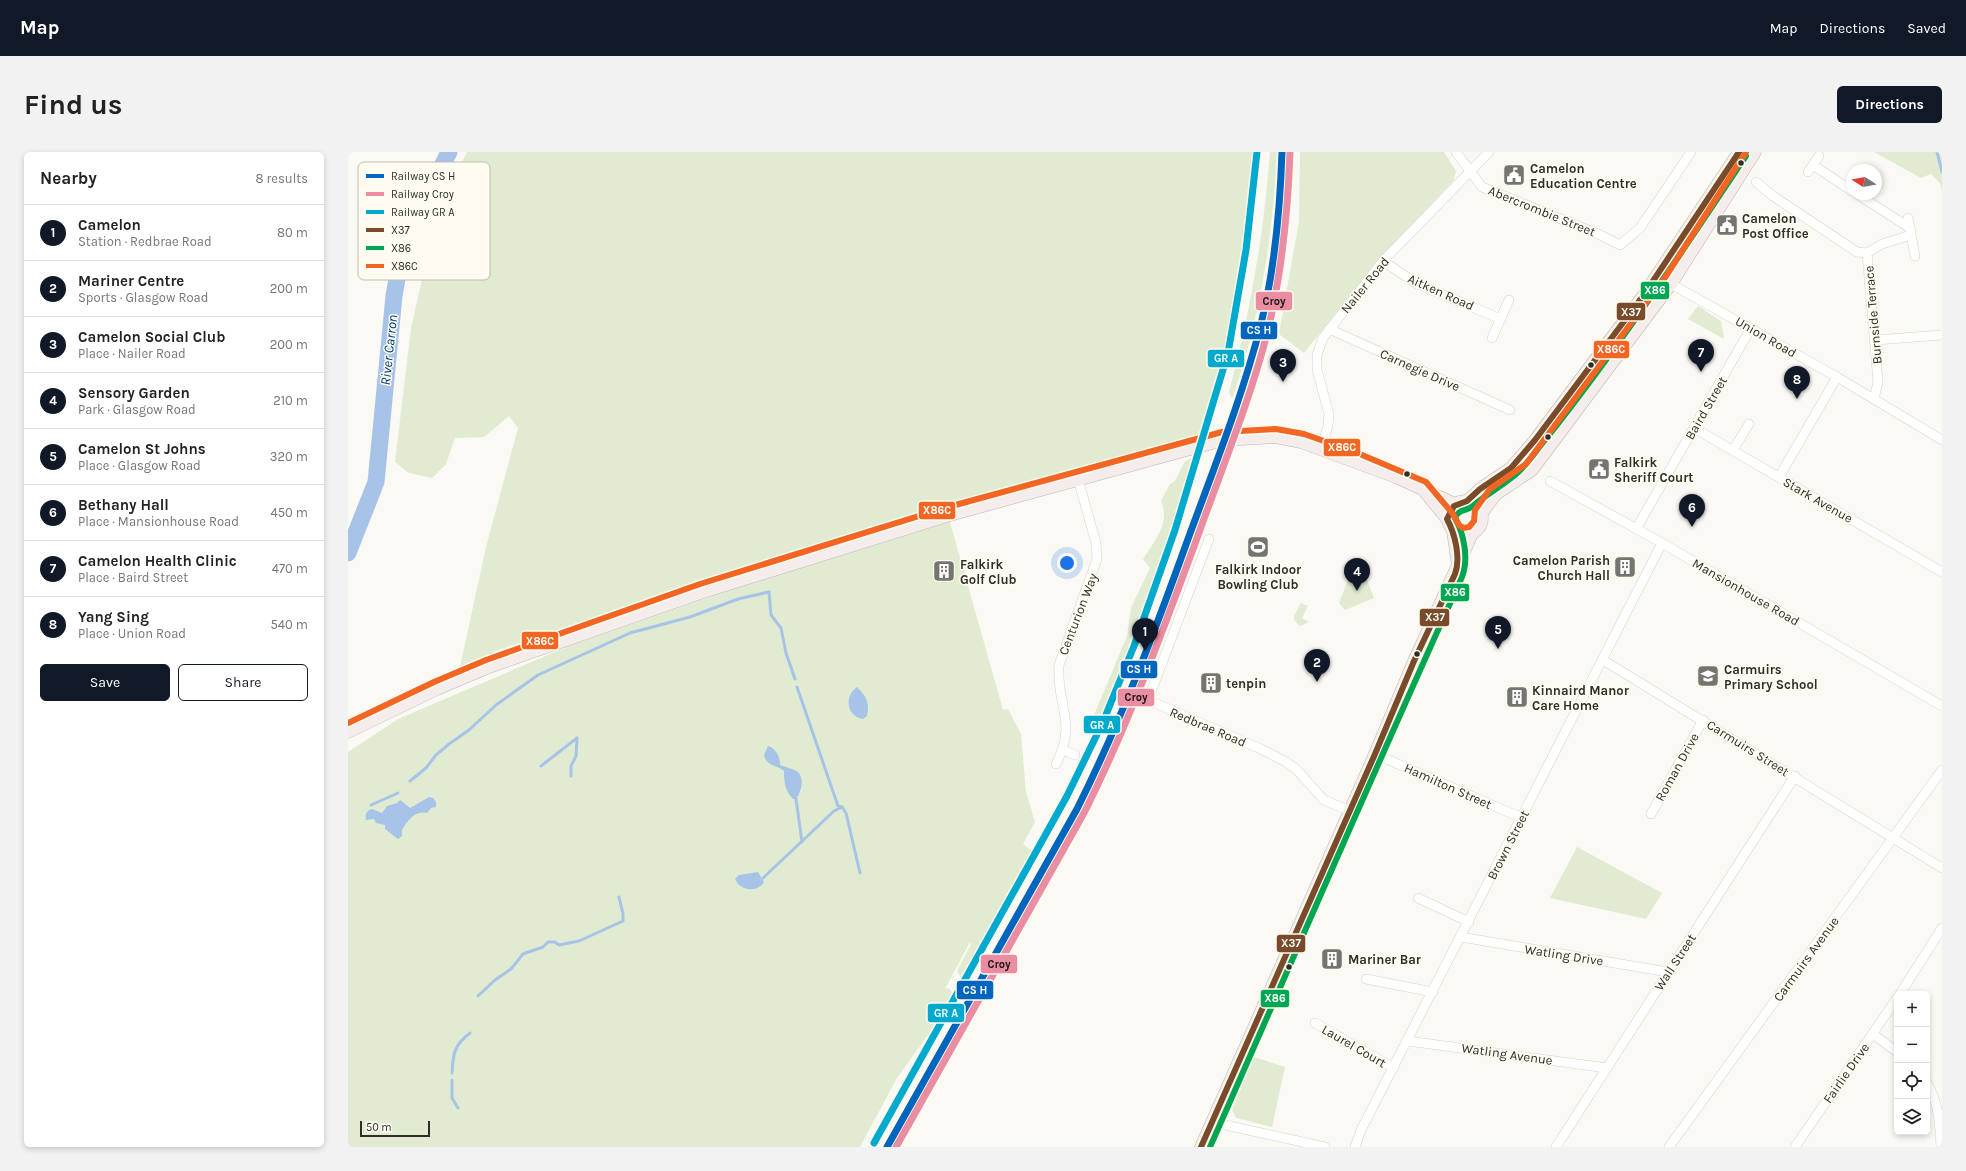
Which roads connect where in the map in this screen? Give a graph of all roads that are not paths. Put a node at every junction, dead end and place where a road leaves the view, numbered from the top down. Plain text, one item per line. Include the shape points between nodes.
1 (1456, 152) edge
2 (1489, 152) edge
3 (1691, 152) edge
4 (1739, 152) edge
5 (1755, 152) edge
6 (1819, 156) dead end
7 (1469, 171) junction
8 (1756, 182) dead end
9 (1846, 187) edge
10 (1867, 200) edge
11 (1908, 226) junction
12 (1867, 253) junction
13 (1915, 256) dead end
14 (1383, 261) junction
15 (1671, 284) junction
16 (1643, 296) junction
17 (1509, 300) dead end
18 (1501, 319) junction
19 (1751, 328) junction
20 (1329, 329) junction
21 (1942, 335) edge
22 (1492, 338) dead end
23 (1876, 340) junction
24 (1838, 377) junction
25 (1874, 399) junction
26 (1510, 410) dead end
27 (1750, 424) dead end
28 (1694, 428) junction
29 (1942, 440) edge
30 (1321, 449) junction
31 (1733, 450) junction
32 (1779, 477) junction
33 (1078, 479) junction
34 (1550, 481) dead end
35 (1422, 489) junction
36 (1461, 502) junction
37 (1482, 513) junction
38 (1447, 519) junction
39 (1636, 529) junction
40 (1453, 531) junction
41 (1472, 534) junction
42 (1209, 539) dead end
43 (1662, 543) junction
44 (1458, 566) junction
45 (1942, 572) edge
46 (1603, 660) junction
47 (1942, 706) edge
48 (1703, 720) junction
49 (348, 732) edge
50 (1063, 750) junction
51 (1375, 754) junction
52 (1075, 755) dead end
53 (1056, 764) dead end
54 (1942, 770) edge
55 (1794, 776) junction
56 (1350, 811) junction
57 (1651, 814) dead end
58 (1522, 818) junction
59 (1893, 838) junction
60 (1942, 868) edge
61 (1418, 898) dead end
62 (1469, 922) junction
63 (1942, 928) edge
64 (1461, 937) junction
65 (1668, 972) junction
66 (1366, 979) dead end
67 (1902, 991) edge
68 (1433, 992) junction
69 (1894, 1002) edge
70 (1315, 1023) dead end
71 (1873, 1034) junction
72 (1408, 1041) junction
73 (1894, 1050) edge
74 (1394, 1068) junction
75 (1607, 1068) junction
76 (1930, 1086) edge
77 (1939, 1096) edge
78 (1212, 1122) junction
79 (1201, 1147) edge
80 (1325, 1147) edge
81 (1355, 1147) edge
82 (1556, 1147) edge
83 (1669, 1147) edge
84 (1795, 1147) edge
85 (1942, 1147) edge

1 - 7 street, Abercrombie Street
2 - 7 street, Nailer Road
3 - 7 street, Abercrombie Street via 1640,228 1620,245 1482,187
4 - 16 main road
5 - 15 main road
6 - 9 street via 1811,168
7 - 14 street, Nailer Road
8 - 12 street via 1857,252
10 - 11 street
11 - 12 street, Burnside Terrace
11 - 13 street
12 - 23 street, Burnside Terrace
14 - 18 street, Aitken Road via 1417,284
14 - 20 street, Nailer Road
15 - 16 main road via 1658,283
15 - 19 street, Union Road
15 - 37 main road via 1532,470 1496,494
16 - 36 main road via 1511,468
17 - 18 street
18 - 22 street
19 - 24 street, Union Road
19 - 28 street, Baird Street
20 - 26 street, Carnegie Drive
20 - 30 street, Nailer Road via 1317,355 1317,370 1329,414
21 - 23 street
23 - 25 street, Burnside Terrace via 1878,382
24 - 25 street, Union Road
24 - 32 street
25 - 29 street, Union Road
27 - 31 street
28 - 31 street, Stark Avenue
28 - 39 street, Baird Street
30 - 33 main road via 1275,437 1223,440
30 - 35 main road
31 - 32 street, Stark Avenue
32 - 45 street, Stark Avenue
33 - 49 main road via 950,515 704,592 608,625 470,675
33 - 50 street, Centurion Way via 1096,543 1097,559 1059,665 1067,735
34 - 39 street, Mansionhouse Road
35 - 36 main road
35 - 38 main road
36 - 37 main road via 1476,505
36 - 38 main road via 1448,513
37 - 41 main road via 1482,523
38 - 40 main road
39 - 43 street, Mansionhouse Road
40 - 41 main road via 1462,536
40 - 44 main road
41 - 44 main road
42 - 56 street, Redbrae Road via 1148,700 1262,749 1286,762 1297,770 1324,800
43 - 46 street, Brown Street
43 - 47 street, Mansionhouse Road
44 - 51 main road
46 - 48 street, Carmuirs Street
46 - 58 street, Brown Street
48 - 55 street, Carmuirs Street
48 - 57 street, Roman Drive
50 - 52 street
50 - 53 street, Centurion Way
51 - 56 main road
51 - 58 street, Hamilton Street
54 - 59 street, Carmuirs Avenue
55 - 59 street, Carmuirs Street
55 - 65 street, Wall Street
56 - 78 main road
58 - 62 street, Brown Street
59 - 60 street
59 - 83 street, Carmuirs Avenue
61 - 62 street
62 - 64 street, Brown Street
63 - 67 street
64 - 65 street, Watling Drive
64 - 68 street, Brown Street
65 - 75 street, Wall Street
66 - 68 street
68 - 72 street, Brown Street
69 - 71 street, Fairlie Drive
70 - 74 street, Laurel Court
71 - 73 street
71 - 84 street, Fairlie Drive
72 - 74 street, Brown Street
72 - 75 street, Watling Avenue
74 - 81 street, Brown Street via 1361,1130
75 - 82 street, Wall Street
76 - 77 street
77 - 85 street
78 - 79 main road
78 - 80 street

